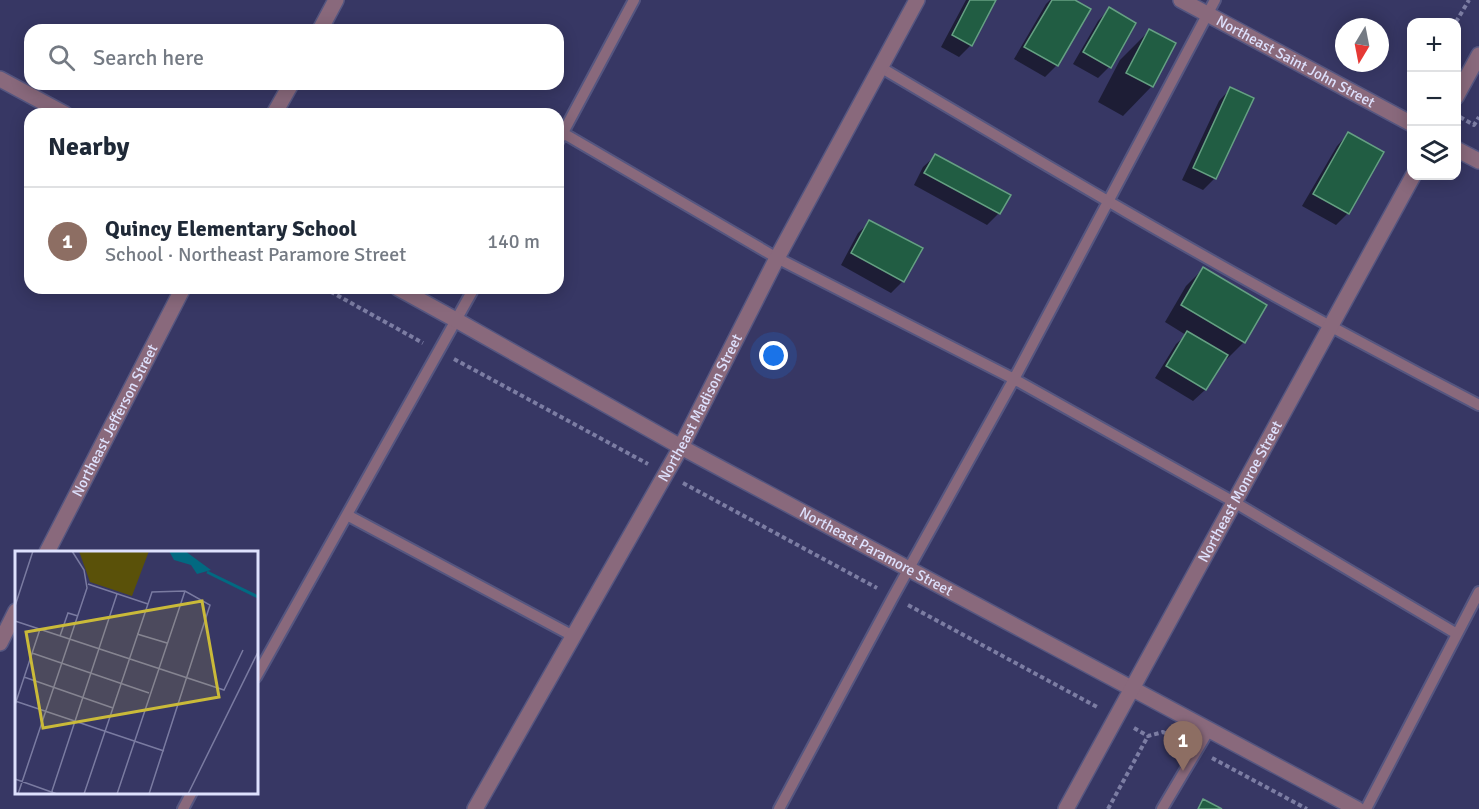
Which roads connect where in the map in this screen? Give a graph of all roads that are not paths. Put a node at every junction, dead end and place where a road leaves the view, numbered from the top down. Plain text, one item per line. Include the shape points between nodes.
1 (336, 0) edge
2 (634, 0) edge
3 (916, 0) edge
4 (1182, 0) edge
5 (1211, 7) edge
6 (323, 24) edge
7 (1479, 55) edge
8 (880, 67) junction
9 (0, 79) edge
10 (1461, 88) edge
11 (288, 90) edge
12 (54, 108) edge
13 (277, 108) edge
14 (1407, 121) edge
15 (564, 131) edge
16 (564, 139) edge
17 (1461, 152) edge
18 (1479, 161) edge
19 (1411, 180) edge
20 (1108, 201) junction
21 (777, 258) junction
22 (180, 294) edge
23 (409, 294) edge
24 (471, 294) edge
25 (456, 320) junction
26 (1330, 326) junction
27 (1014, 379) junction
28 (1479, 405) edge
29 (681, 447) junction
30 (1233, 502) junction
31 (347, 515) junction
32 (48, 551) edge
33 (910, 568) junction
34 (1479, 592) edge
35 (15, 613) edge
36 (1457, 634) junction
37 (573, 636) junction
38 (0, 643) edge
39 (258, 673) edge
40 (1131, 688) junction
41 (1209, 730) junction
42 (191, 794) edge
43 (183, 809) edge
44 (475, 809) edge
45 (779, 809) edge
46 (1066, 809) edge
47 (1162, 809) edge
48 (1357, 809) edge
49 (1366, 809) edge

1 - 6 street
2 - 15 lane
3 - 8 street, Northeast Madison Street
4 - 5 street, Northeast Saint John Street
5 - 14 street, Northeast Saint John Street
5 - 20 lane
7 - 10 street
8 - 20 lane
8 - 21 street, Northeast Madison Street
9 - 12 street
11 - 13 street
16 - 21 lane
17 - 18 street
19 - 26 street, Northeast Monroe Street
20 - 26 lane
20 - 27 lane
21 - 27 lane
21 - 29 street, Northeast Madison Street
22 - 32 street, Northeast Jefferson Street
23 - 25 street, Northeast Paramore Street
24 - 25 lane
25 - 29 street, Northeast Paramore Street
25 - 31 lane
26 - 28 lane
26 - 30 street, Northeast Monroe Street
27 - 30 lane
27 - 33 lane
29 - 33 street, Northeast Paramore Street
29 - 37 street, Northeast Madison Street
30 - 36 lane
30 - 40 street, Northeast Monroe Street
31 - 37 lane
31 - 39 lane
33 - 40 street, Northeast Paramore Street
33 - 45 lane
34 - 36 lane
35 - 38 street
36 - 49 lane
37 - 44 street, Northeast Madison Street
40 - 41 street, Northeast Paramore Street
40 - 46 street, Northeast Monroe Street
41 - 47 lane
41 - 48 street, Northeast Paramore Street
42 - 43 lane

